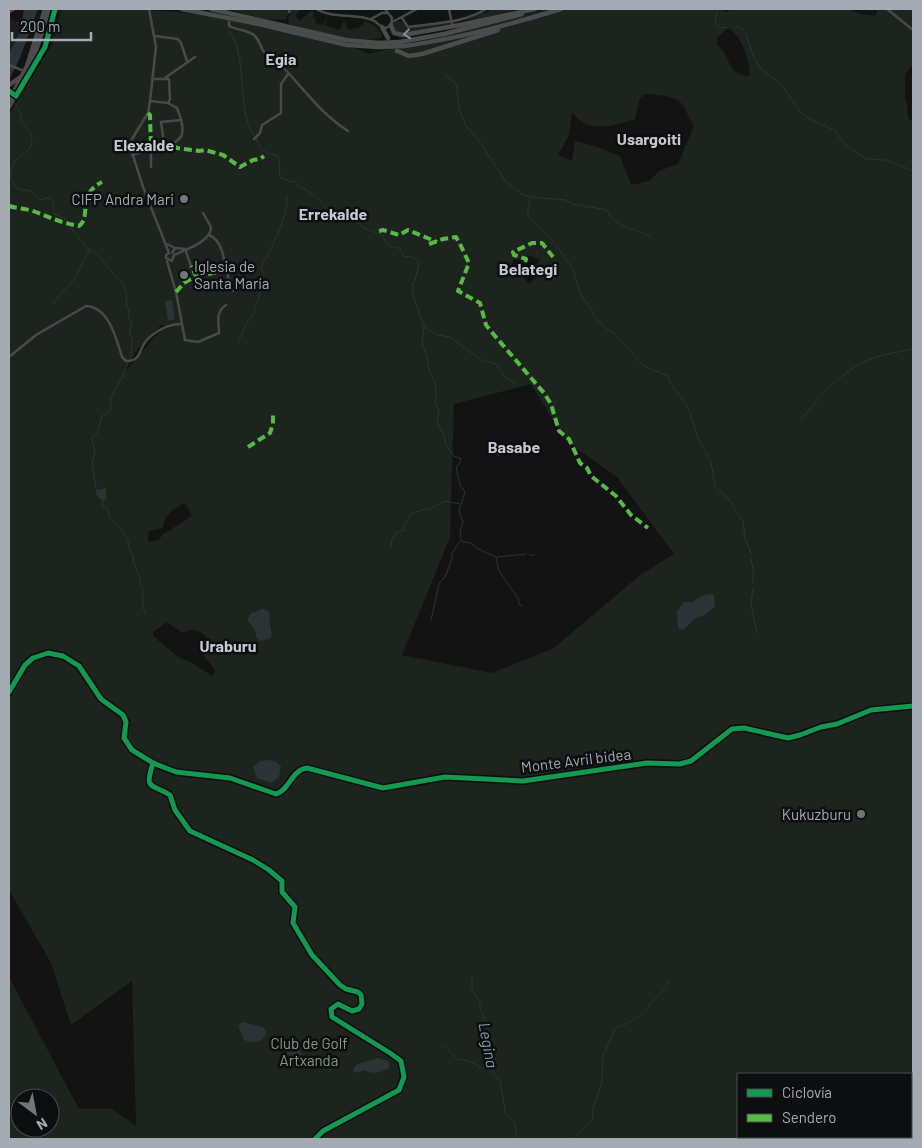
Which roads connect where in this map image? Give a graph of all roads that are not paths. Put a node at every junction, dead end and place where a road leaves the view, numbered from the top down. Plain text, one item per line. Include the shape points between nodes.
1 (45, 9) edge
2 (49, 9) edge
3 (55, 9) edge
4 (182, 9) edge
5 (211, 9) edge
6 (316, 9) edge
7 (381, 9) edge
8 (385, 9) edge
9 (417, 9) edge
10 (449, 9) edge
11 (486, 9) edge
12 (535, 9) edge
13 (540, 9) edge
14 (561, 9) edge
15 (887, 9) edge
16 (149, 10) edge
17 (544, 14) junction
18 (379, 15) junction
19 (390, 16) junction
20 (400, 18) junction
21 (371, 19) junction
22 (229, 22) dead end
23 (452, 22) junction
24 (378, 23) junction
25 (391, 23) junction
26 (382, 27) junction
27 (913, 30) edge
28 (155, 36) junction
29 (388, 38) dead end
30 (379, 45) junction
31 (38, 51) junction
32 (397, 51) dead end
33 (195, 58) dead end
34 (187, 61) junction
35 (9, 65) edge
36 (25, 74) junction
37 (288, 74) junction
38 (169, 75) junction
39 (164, 78) junction
40 (153, 79) junction
41 (168, 79) junction
42 (9, 85) edge
43 (12, 94) edge
44 (9, 101) edge
45 (150, 101) junction
46 (168, 103) junction
47 (9, 107) edge
48 (181, 120) junction
49 (348, 131) dead end
50 (254, 139) dead end
51 (164, 143) dead end
52 (151, 150) junction
53 (132, 155) junction
54 (151, 167) dead end
55 (203, 213) dead end
56 (209, 235) junction
57 (166, 243) junction
58 (175, 248) junction
59 (185, 249) junction
60 (172, 254) junction
61 (167, 259) junction
62 (192, 266) dead end
63 (233, 291) dead end
64 (226, 305) dead end
65 (181, 324) junction
66 (9, 357) edge
67 (9, 692) edge
68 (913, 706) edge
69 (153, 763) junction
70 (314, 1139) edge

1 - 31 highway
2 - 31 highway
3 - 31 street
4 - 30 highway via 347,45
5 - 30 highway
6 - 21 street
7 - 18 street
8 - 19 street
9 - 20 street
10 - 23 street
11 - 23 street
12 -> 25 highway via 403,35 394,33
13 - 30 highway, bridge via 451,33
14 - 17 highway
15 - 27 street
16 - 28 street
17 - 30 highway, bridge via 430,43
17 - 32 highway via 422,54 409,56
18 - 19 street via 385,12
18 - 21 street
18 - 24 street
19 - 20 street
19 - 25 street
20 - 23 street via 408,27
20 - 25 street
21 - 24 street
22 - 37 street via 229,26 256,36 265,53
24 - 26 street
25 - 26 street via 386,28
26 - 29 highway
28 - 34 street via 178,39
28 - 40 street
31 - 36 highway
31 - 36 highway via 38,60
33 - 34 street
34 - 38 street
35 - 36 street
36 - 42 highway
36 - 43 highway
37 - 49 street via 322,112
37 - 50 street via 281,84 281,113 262,124
38 - 39 street
38 - 41 street
39 - 40 street
39 - 41 street
40 - 45 street
41 - 46 street
43 - 44 highway
43 - 47 highway
45 - 46 street
45 - 53 street via 148,113 131,142
46 - 48 street via 177,108
48 - 51 street via 161,122
48 - 52 street via 183,132 180,140
52 - 53 street
52 - 54 street
53 - 57 street
55 - 56 street via 211,225
56 - 59 street
56 - 63 street via 219,243
57 - 58 street
57 - 60 street
58 - 59 street
58 - 60 street
59 - 60 street
59 - 62 street
60 - 61 street via 166,256
60 - 61 street via 172,261
61 - 65 street
64 - 65 street via 220,310 217,321 219,333 198,342 185,340
65 - 66 street via 164,327 145,342 140,355 129,362 122,357 106,315 86,306 36,335
67 - 69 street via 25,664 34,657 48,653 63,656 79,666 101,699 124,716 124,738 128,746
68 - 69 street, Monte Avril bidea via 872,710 795,737 784,738 744,728 732,729 686,764 647,764 523,781 445,777 383,788 307,768 299,771 276,794 230,778 176,772
69 - 70 street via 150,783 170,795 175,810 189,831 253,860 282,880 282,892 295,907 293,923 312,955 340,985 361,995 359,1009 352,1011 338,1004 331,1009 332,1017 401,1062 404,1077 399,1090

